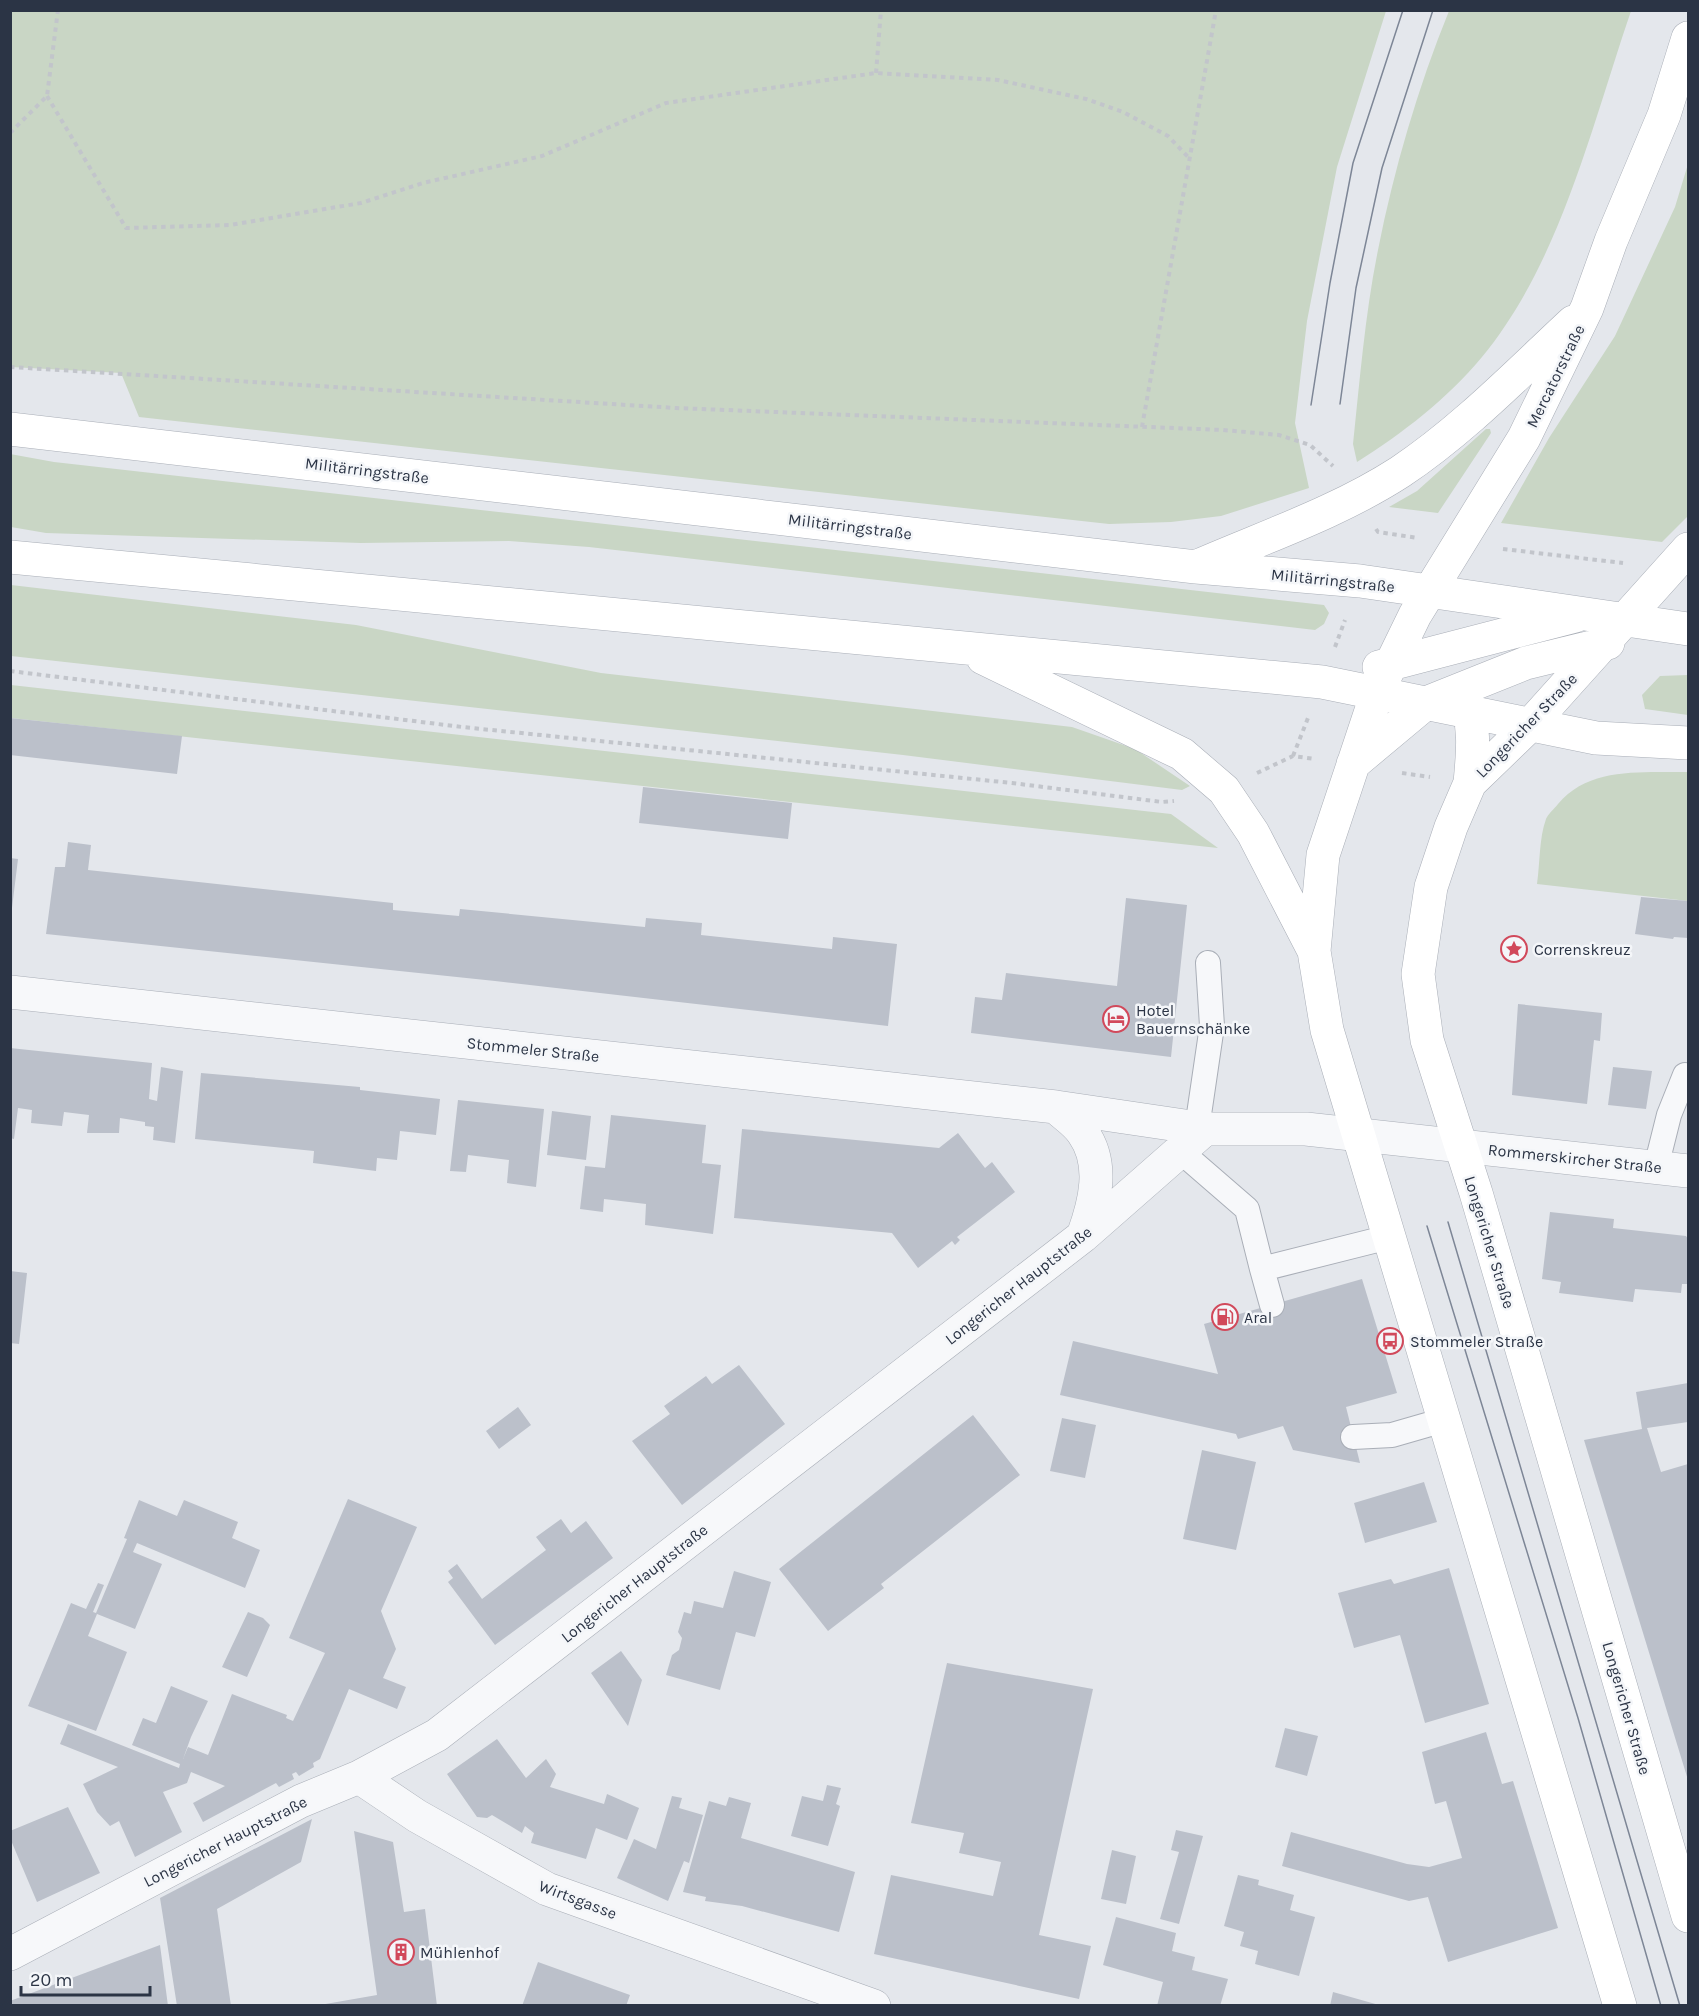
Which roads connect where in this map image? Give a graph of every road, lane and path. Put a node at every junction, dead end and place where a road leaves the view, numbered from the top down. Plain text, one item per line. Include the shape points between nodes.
1 (58, 10) edge
2 (881, 10) edge
3 (1216, 10) edge
4 (1689, 38) edge
5 (876, 74) junction
6 (47, 96) junction
7 (10, 133) edge
8 (1190, 159) junction
9 (1587, 309) junction
10 (10, 367) edge
11 (1142, 428) junction
12 (10, 429) edge
13 (1339, 472) dead end
14 (10, 557) edge
15 (1680, 559) edge
16 (1196, 567) junction
17 (1422, 603) junction
18 (1586, 613) junction
19 (1625, 619) junction
20 (1687, 628) edge
21 (1603, 644) junction
22 (963, 648) junction
23 (1441, 650) junction
24 (1393, 662) junction
25 (10, 671) edge
26 (1322, 682) junction
27 (1377, 693) junction
28 (1466, 701) junction
29 (1426, 703) junction
30 (1531, 724) junction
31 (1689, 743) edge
32 (1351, 765) junction
33 (1470, 783) junction
34 (1179, 800) dead end
35 (1314, 951) junction
36 (1208, 963) dead end
37 (10, 992) edge
38 (1685, 1075) dead end
39 (1056, 1107) junction
40 (1359, 1134) junction
41 (1194, 1136) junction
42 (1461, 1145) junction
43 (1656, 1167) junction
44 (1689, 1171) edge
45 (1083, 1236) junction
46 (1389, 1237) junction
47 (1262, 1269) junction
48 (1272, 1305) dead end
49 (1444, 1420) junction
50 (1353, 1437) dead end
51 (359, 1777) junction
52 (1689, 1916) edge
53 (10, 1954) edge
54 (811, 1995) edge
55 (874, 2006) edge
56 (1620, 2006) edge

1 - 6 path
2 - 5 path
3 - 8 path
4 - 9 main road, Mercatorstraße via 1664,115
5 - 6 path via 666,103 542,156 423,183 361,203 230,225 126,228
5 - 8 path via 998,80 1086,99 1123,112 1168,136
6 - 7 path
8 - 11 path
9 - 16 main road via 1481,408 1401,471 1356,498
9 - 17 main road, Mercatorstraße via 1524,438
10 - 11 path via 676,408
11 - 13 path via 1223,429 1279,435 1310,445
12 - 16 main road, Militärringstraße
14 - 22 main road
15 - 18 main road
15 - 19 main road
16 - 17 main road, Militärringstraße via 1360,581
17 - 18 main road, Militärringstraße
17 - 23 main road
17 - 24 main road, Mercatorstraße
18 - 19 main road, Militärringstraße
18 - 23 main road
19 - 20 main road, Militärringstraße
19 - 21 main road, Longericher Straße
20 - 21 main road via 1637,634
21 - 28 main road via 1526,663
21 - 30 main road, Longericher Straße
22 - 26 main road
22 - 35 main road via 1182,754 1224,790 1253,833
23 - 24 main road
23 - 28 main road
24 - 26 main road
24 - 27 main road, Mercatorstraße
25 - 34 path via 462,727 1162,802
26 - 27 main road
27 - 29 main road
27 - 32 main road
28 - 29 main road
28 - 30 main road
28 - 33 main road via 1474,741
29 - 32 main road
30 - 31 main road via 1596,738
30 - 33 main road, Longericher Straße
32 - 35 main road via 1323,855
33 - 42 main road, Longericher Straße via 1450,827 1431,887 1418,974 1427,1040
35 - 40 main road via 1327,1030
36 - 41 lane via 1212,1026
37 - 39 street, Stommeler Straße
38 - 43 lane via 1669,1115
39 - 41 street, Stommeler Straße
39 - 45 street via 1083,1131 1096,1157 1094,1206
40 - 41 street, Stommeler Straße via 1306,1128
40 - 42 street, Stommeler Straße
40 - 46 main road
41 - 45 street, Longericher Hauptstraße
41 - 47 lane via 1247,1209
42 - 43 street, Rommerskircher Straße
42 - 52 main road, Longericher Straße
43 - 44 street, Rommerskircher Straße
45 - 51 street, Longericher Hauptstraße via 437,1735
46 - 47 lane
46 - 49 main road
47 - 48 lane
49 - 50 lane via 1392,1435
49 - 56 main road
51 - 53 street, Longericher Hauptstraße via 301,1801
51 - 54 street, Wirtsgasse via 417,1816 547,1889
54 - 55 street, Wirtsgasse

